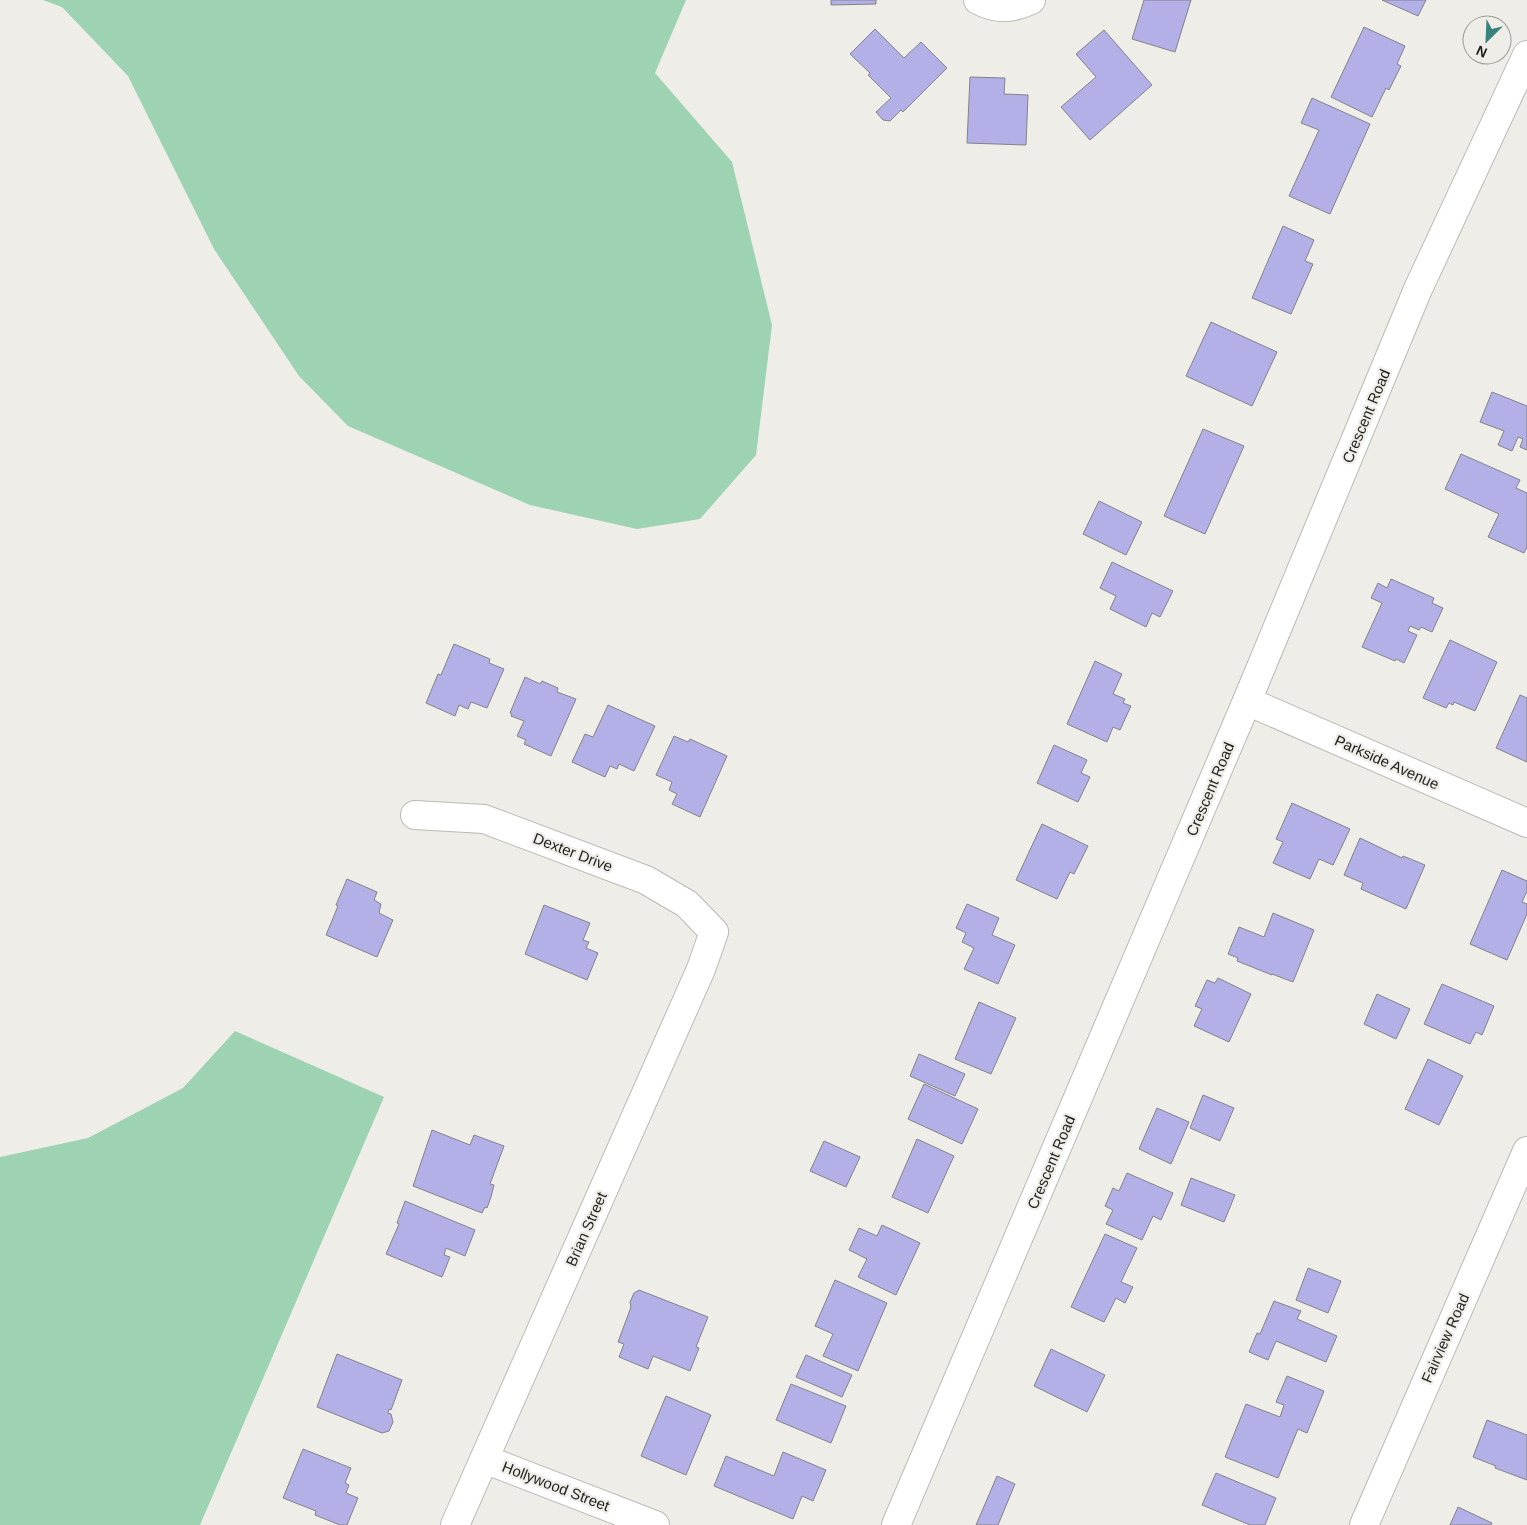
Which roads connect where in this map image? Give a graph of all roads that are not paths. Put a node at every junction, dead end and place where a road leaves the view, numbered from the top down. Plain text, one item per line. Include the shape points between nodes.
1 (978, 0) edge
2 (1031, 0) edge
3 (1527, 55) edge
4 (1248, 701) junction
5 (415, 815) dead end
6 (1527, 823) edge
7 (714, 932) joint
8 (1527, 1151) edge
9 (484, 1459) junction
10 (454, 1525) edge
11 (655, 1525) edge
12 (896, 1525) edge
13 (1364, 1525) edge

1 - 2 street via 1004,8
3 - 4 street, Crescent Road via 1418,289
4 - 6 street, Parkside Avenue
4 - 12 street, Crescent Road
5 - 7 street, Dexter Drive via 484,819 646,880 687,904
7 - 9 street, Brian Street via 701,969
8 - 13 street, Fairview Road
9 - 10 street, Brian Street
9 - 11 street, Hollywood Street

